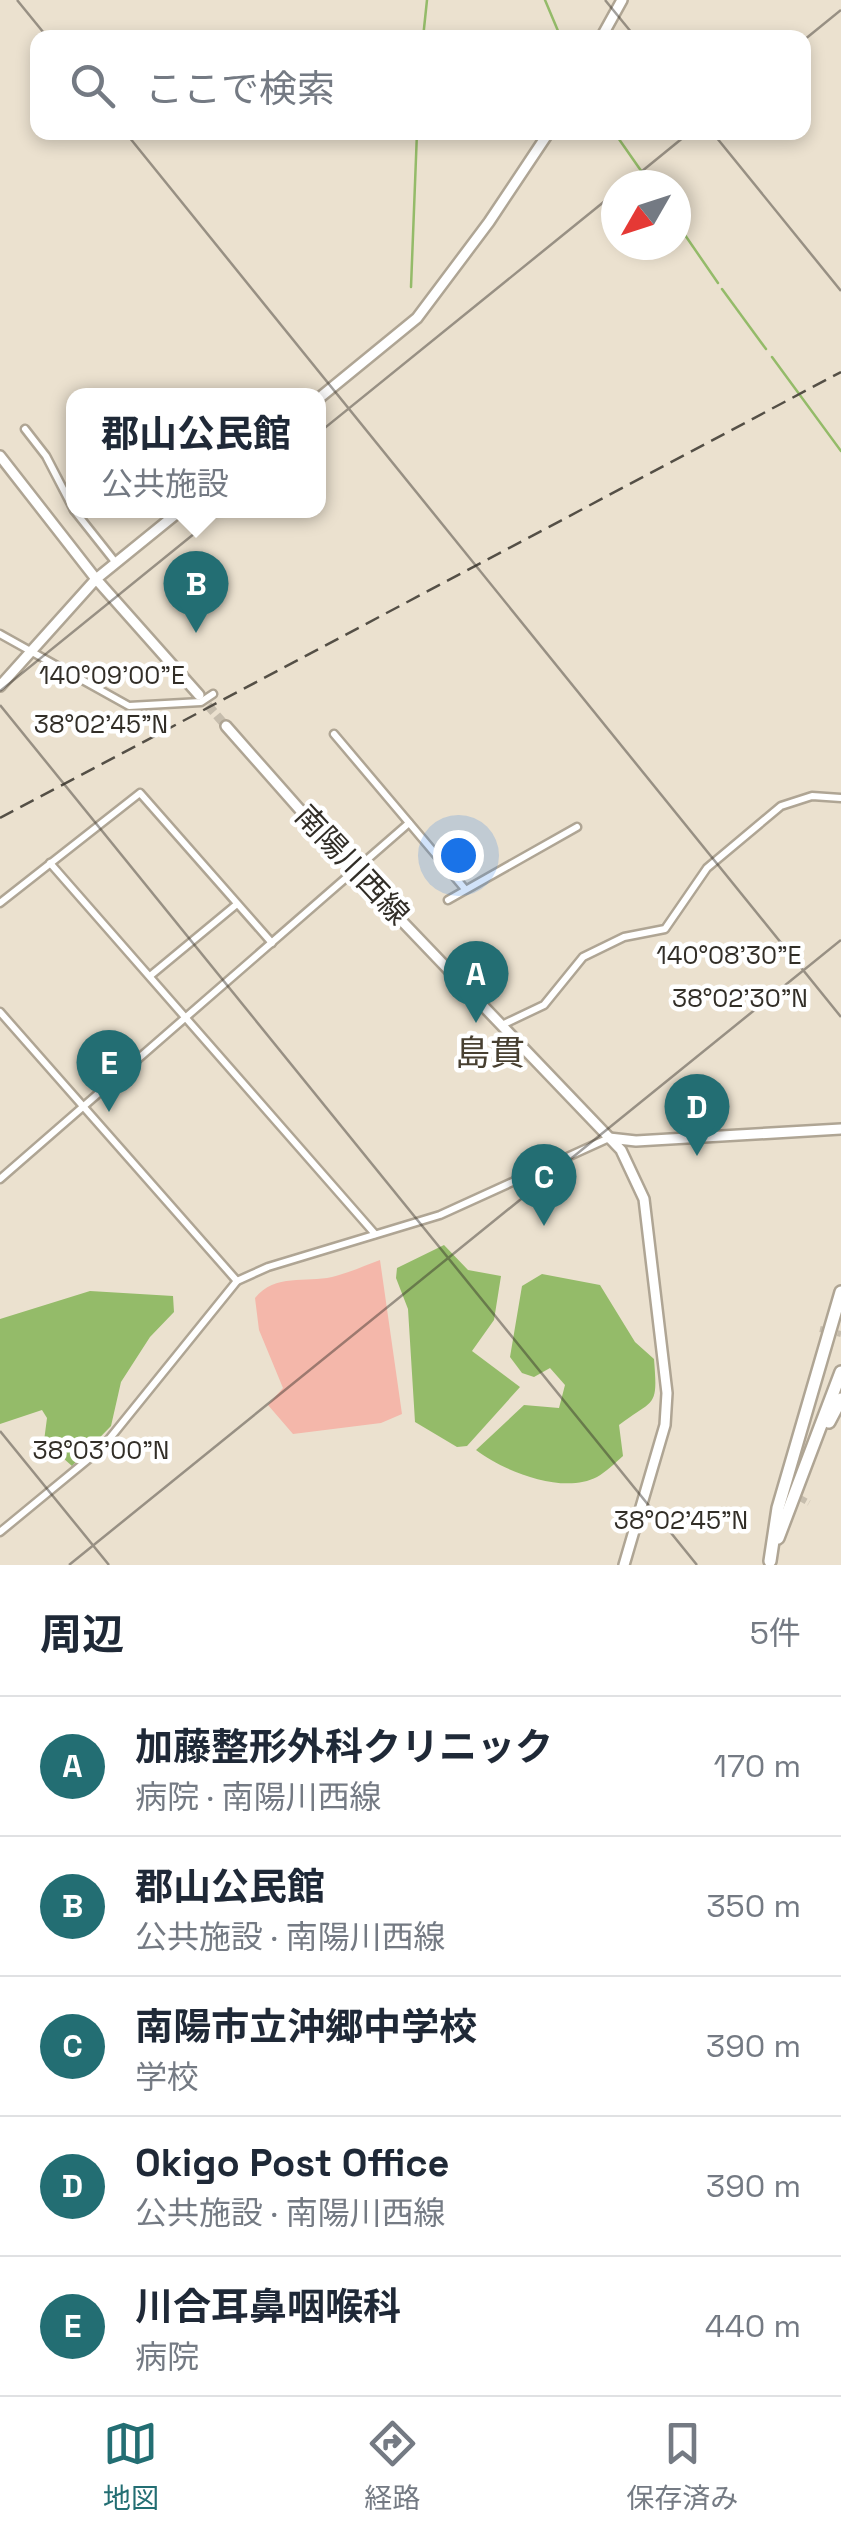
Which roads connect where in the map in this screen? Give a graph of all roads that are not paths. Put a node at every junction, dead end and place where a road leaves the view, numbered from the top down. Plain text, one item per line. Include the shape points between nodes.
1 (622, 0) edge
2 (605, 30) edge
3 (544, 140) edge
4 (326, 392) edge
5 (25, 429) dead end
6 (0, 456) edge
7 (66, 495) edge
8 (80, 518) edge
9 (172, 518) edge
10 (117, 564) junction
11 (96, 579) junction
12 (0, 634) edge
13 (30, 654) junction
14 (0, 686) edge
15 (212, 694) dead end
16 (199, 695) tunnel mouth
17 (226, 726) tunnel mouth
18 (334, 734) dead end
19 (841, 798) edge
20 (410, 823) junction
21 (577, 827) dead end
22 (50, 863) junction
23 (354, 872) junction
24 (465, 889) junction
25 (448, 900) dead end
26 (0, 902) edge
27 (237, 904) junction
28 (272, 944) junction
29 (150, 976) junction
30 (0, 1012) edge
31 (185, 1018) junction
32 (502, 1025) junction
33 (82, 1107) junction
34 (841, 1130) edge
35 (609, 1138) junction
36 (0, 1179) edge
37 (375, 1234) junction
38 (237, 1281) junction
39 (841, 1292) edge
40 (841, 1372) edge
41 (841, 1399) edge
42 (807, 1462) junction
43 (0, 1532) edge
44 (769, 1563) edge
45 (624, 1565) edge

1 - 2 main road
3 - 4 main road via 417,318
5 - 7 street
6 - 11 main road
8 - 10 street
9 - 10 main road
10 - 11 main road
11 - 13 main road
11 - 16 main road
12 - 13 street
13 - 14 main road
13 - 15 street via 129,706 201,702
17 - 23 main road, 南陽川西線
18 - 20 street
19 - 32 street via 812,796 781,806 707,868 665,929 624,937 582,957 544,1005
20 - 23 street
20 - 24 street
21 - 24 street
22 - 26 street
22 - 27 street via 140,792
22 - 29 street
23 - 28 street
23 - 32 main road, 南陽川西線
24 - 25 street
27 - 28 street
27 - 29 street
28 - 31 street
29 - 31 street
30 - 33 street
31 - 33 street
31 - 37 street
32 - 35 main road, 南陽川西線
33 - 36 street
33 - 38 street
34 - 35 main road
35 - 37 street via 440,1215
35 - 45 main road, 南陽川西線 via 636,1174 644,1199 667,1393 665,1425
37 - 38 street
38 - 43 street via 102,1448
39 - 44 highway via 778,1508
40 - 42 highway
41 - 42 highway
42 - 44 highway

